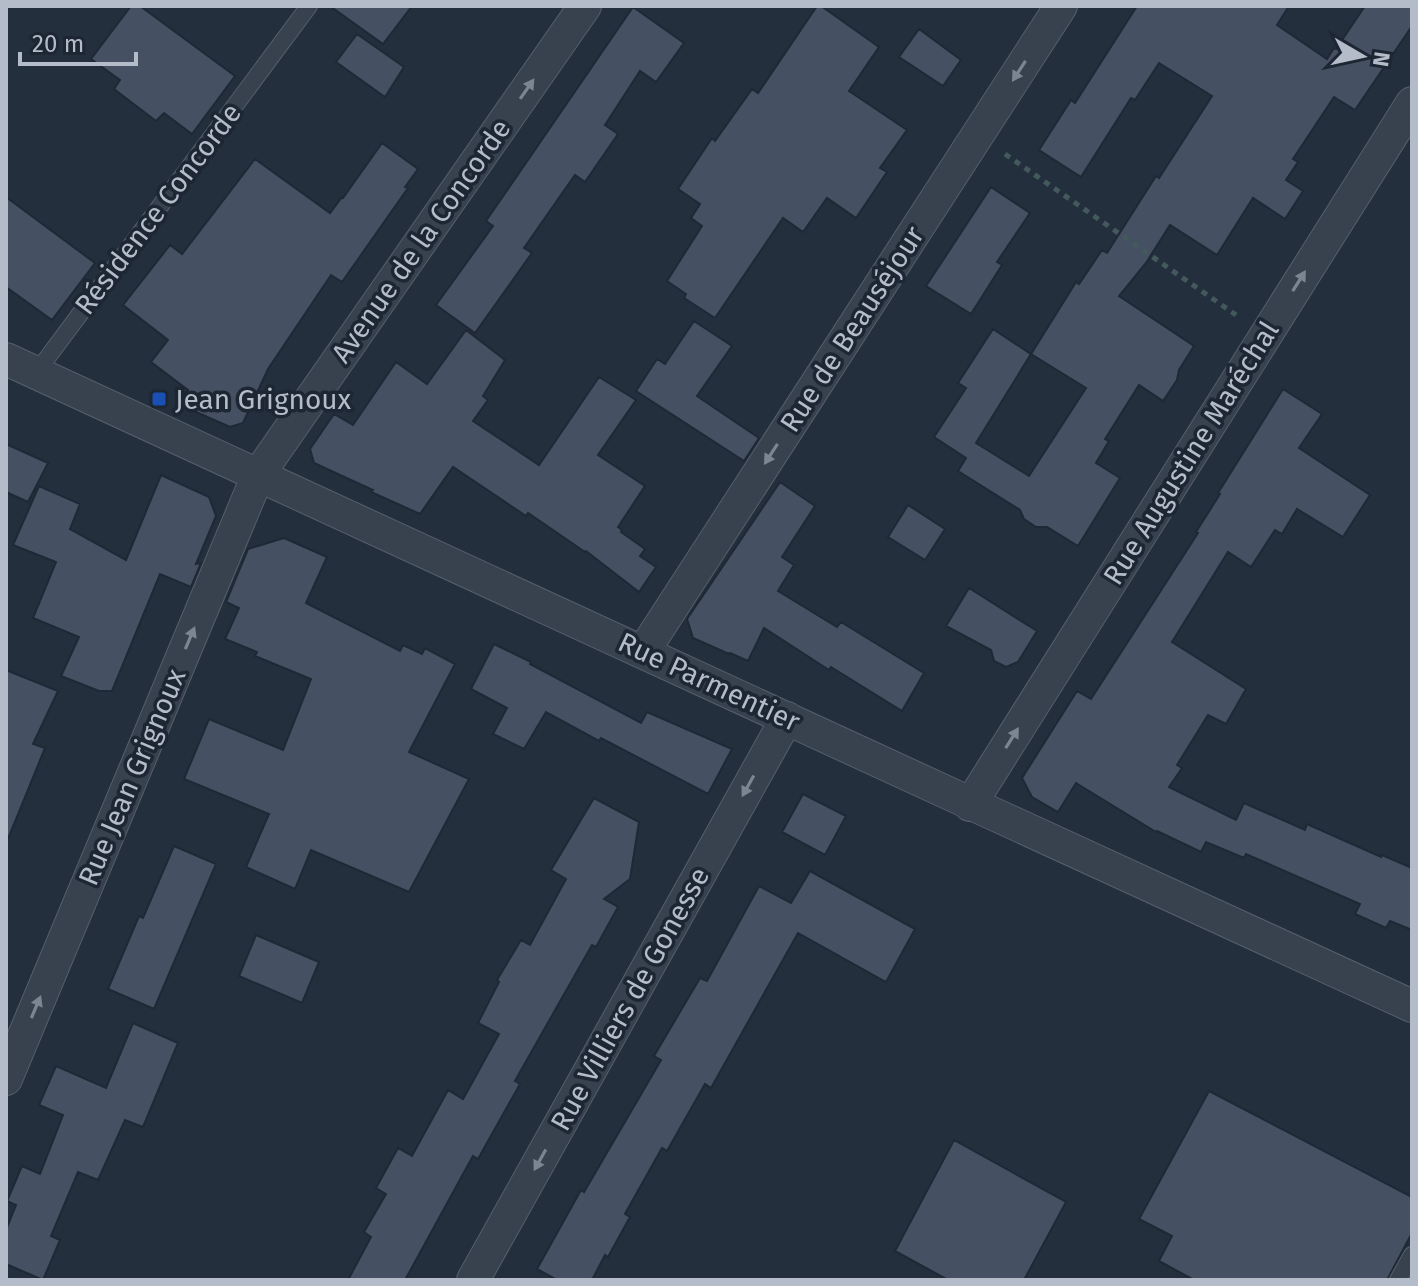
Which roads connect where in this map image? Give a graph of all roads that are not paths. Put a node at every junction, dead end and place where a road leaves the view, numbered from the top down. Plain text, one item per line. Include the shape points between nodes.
1 (309, 6) edge
2 (585, 6) edge
3 (1061, 6) edge
4 (1412, 103) edge
5 (6, 359) edge
6 (36, 373) junction
7 (258, 475) junction
8 (643, 652) junction
9 (787, 718) junction
10 (970, 805) junction
11 (1412, 1006) edge
12 (6, 1079) edge
13 (1412, 1255) edge
14 (473, 1280) edge
15 (1398, 1280) edge

1 - 6 lane, Résidence Concorde
7 -> 2 street, Avenue de la Concorde
3 -> 8 street, Rue de Beauséjour
10 -> 4 street, Rue Augustine Maréchal
5 - 6 street, Rue Parmentier
6 - 7 street, Rue Parmentier
7 - 8 street, Rue Parmentier
12 -> 7 street, Rue Jean Grignoux
8 - 9 street, Rue Parmentier
9 - 10 street, Rue Parmentier
9 -> 14 street, Rue Villiers de Gonesse
10 - 11 street, Rue Parmentier
13 - 15 lane

